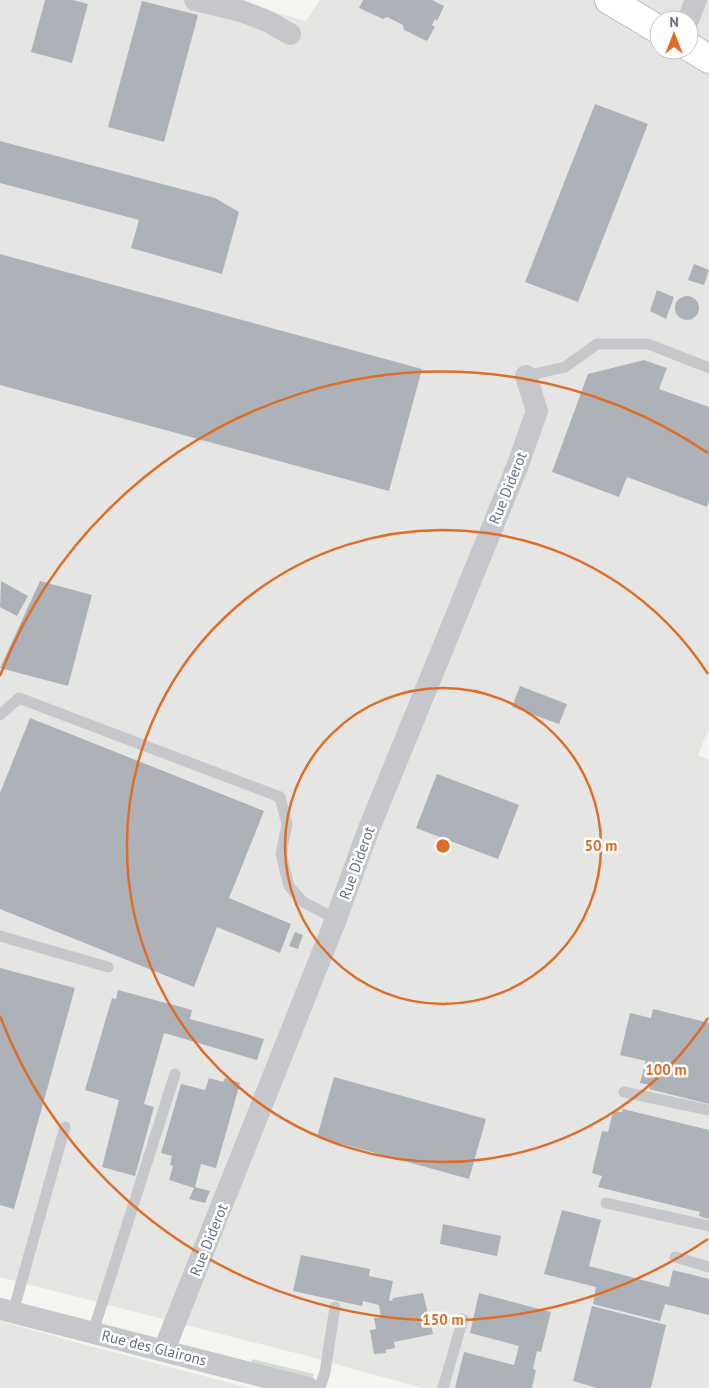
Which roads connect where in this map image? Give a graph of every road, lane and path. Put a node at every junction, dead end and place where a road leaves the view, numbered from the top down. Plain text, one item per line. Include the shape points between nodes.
1 (195, 0) edge
2 (609, 0) edge
3 (649, 24) edge
4 (290, 34) dead end
5 (709, 368) edge
6 (526, 376) joint
7 (0, 715) edge
8 (336, 919) junction
9 (0, 936) edge
10 (108, 967) dead end
11 (175, 1074) dead end
12 (624, 1092) dead end
13 (709, 1110) edge
14 (65, 1127) dead end
15 (606, 1203) dead end
16 (709, 1226) edge
17 (676, 1258) dead end
18 (709, 1267) edge
19 (335, 1307) dead end
20 (7, 1310) edge
21 (463, 1319) dead end
22 (94, 1332) junction
23 (164, 1350) junction
24 (308, 1388) edge
25 (320, 1388) edge
26 (443, 1388) edge

1 - 4 street via 267,21
2 - 3 street
5 - 6 lane via 648,344 597,344 565,367
6 - 8 street, Rue Diderot via 537,410 517,467 368,831
7 - 8 lane via 19,698 280,797 287,824 281,854 289,886 303,902
8 - 23 street, Rue Diderot
9 - 10 lane
11 - 22 lane
12 - 13 lane
14 - 20 lane
15 - 16 lane
17 - 18 lane
19 - 25 lane
20 - 22 street, Rue des Glairons
21 - 26 lane
22 - 23 street, Rue des Glairons
23 - 24 street, Rue des Glairons

